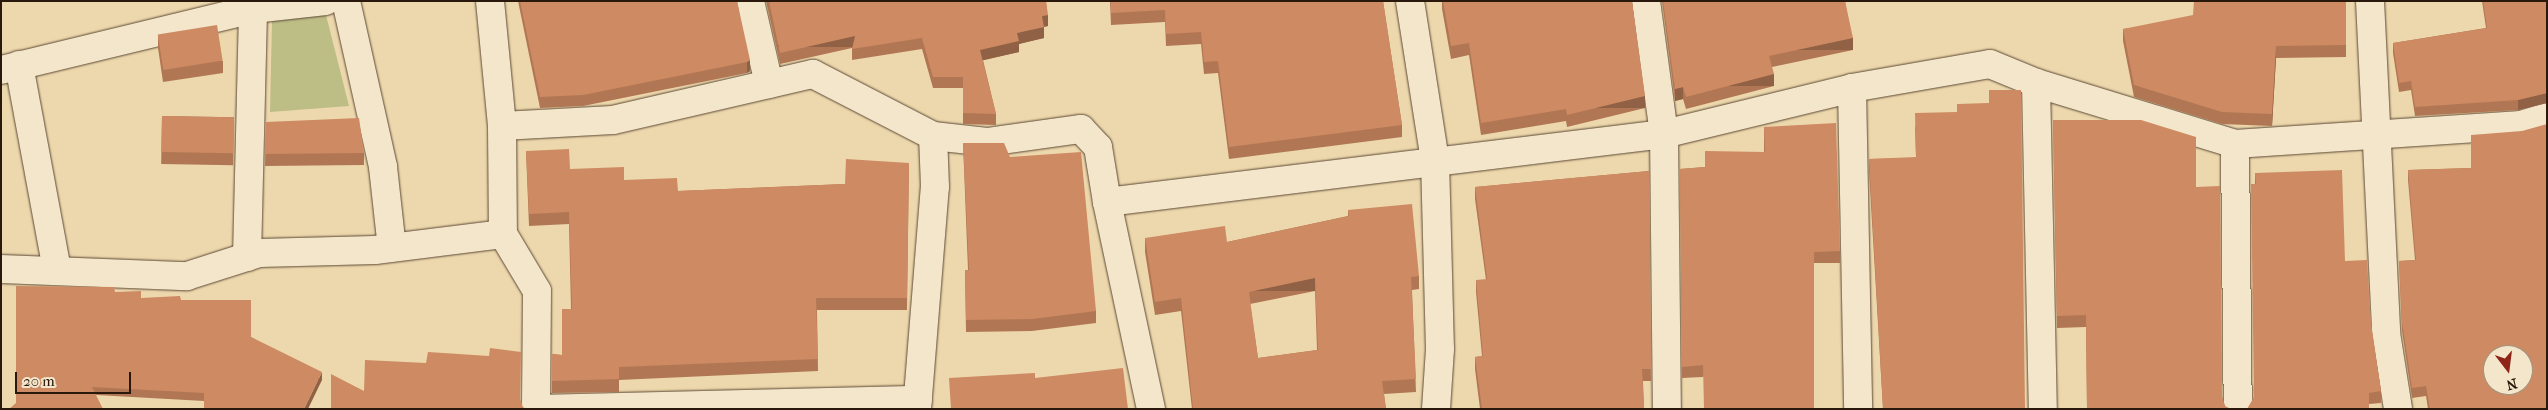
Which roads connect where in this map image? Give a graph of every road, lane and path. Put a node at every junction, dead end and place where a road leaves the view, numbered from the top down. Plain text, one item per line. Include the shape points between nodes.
1 (326, 1) edge
2 (346, 1) edge
3 (490, 1) edge
4 (750, 1) edge
5 (1410, 1) edge
6 (1646, 1) edge
7 (2370, 1) edge
8 (251, 5) edge
9 (10, 68) edge
10 (2036, 83) junction
11 (769, 84) junction
12 (1852, 88) junction
13 (2547, 116) edge
14 (502, 126) junction
15 (1664, 134) junction
16 (2378, 134) junction
17 (933, 136) junction
18 (2234, 144) junction
19 (1435, 160) junction
20 (1107, 202) junction
21 (503, 234) junction
22 (392, 248) junction
23 (247, 257) junction
24 (1, 269) edge
25 (57, 271) junction
26 (918, 404) edge
27 (536, 409) edge
28 (541, 409) edge
29 (1150, 409) edge
30 (1436, 409) edge
31 (1666, 409) edge
32 (1858, 409) edge
33 (2044, 409) edge
34 (2238, 409) edge
35 (2398, 409) edge

1 - 8 street
2 - 22 street via 383,167
3 - 14 street
4 - 11 street
5 - 19 street
6 - 15 street
7 - 16 street
8 - 9 street
8 - 23 street
9 - 25 street
10 - 12 street via 1990,64
10 - 18 street
10 - 33 street
11 - 14 street via 613,120
11 - 17 street via 813,74
12 - 15 street
12 - 32 street
13 - 16 street via 2521,125
14 - 21 street
15 - 19 street
15 - 31 street
16 - 18 street
16 - 35 street via 2386,333
17 - 20 street via 987,142 1081,129 1098,147
17 - 26 street via 935,187
18 - 34 street
19 - 20 street
19 - 30 street via 1440,349
20 - 29 street
21 - 22 street
21 - 27 street via 538,291
22 - 23 street
23 - 25 street via 187,276
24 - 25 street
26 - 28 street

